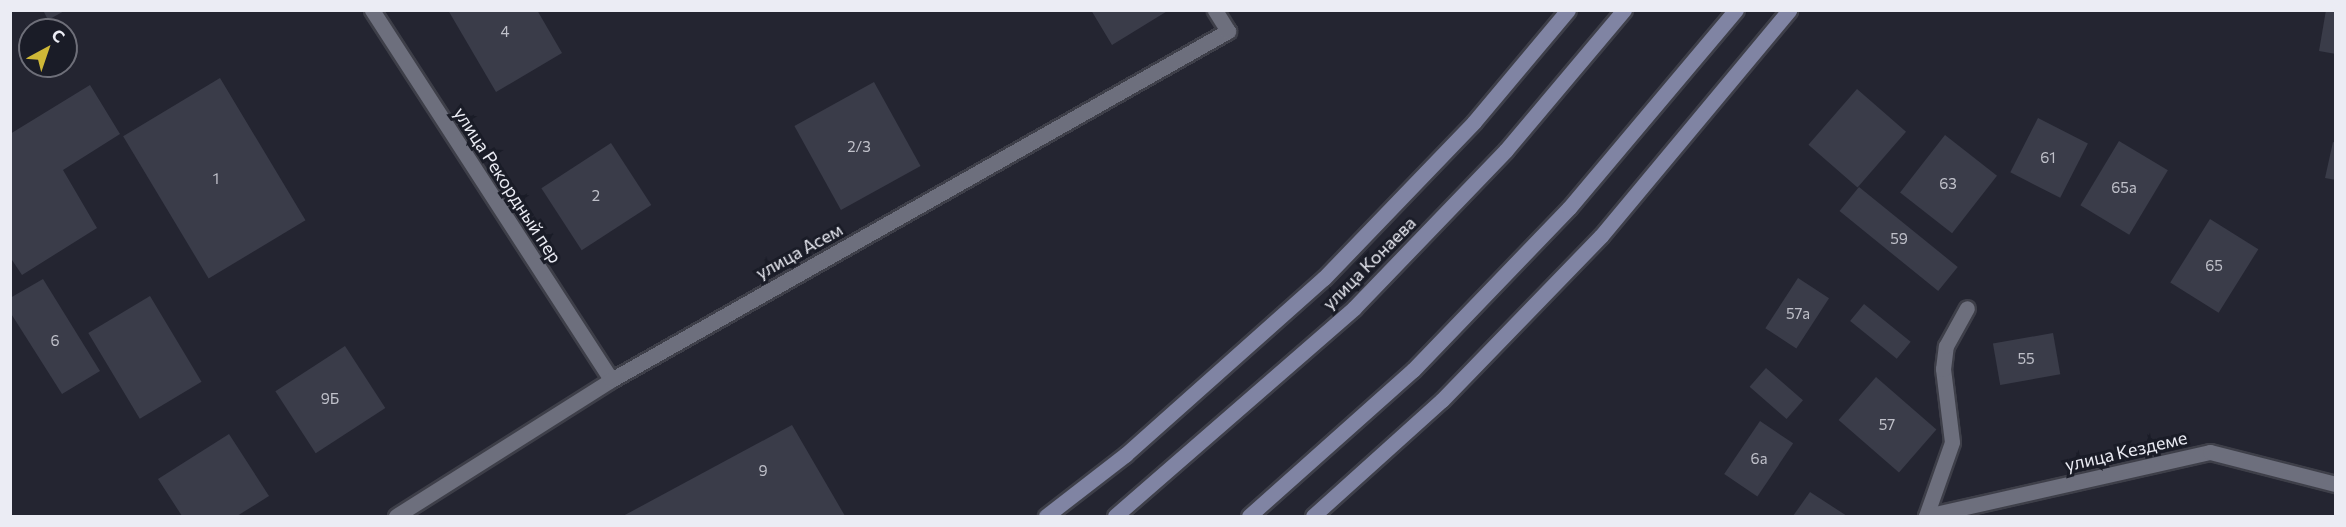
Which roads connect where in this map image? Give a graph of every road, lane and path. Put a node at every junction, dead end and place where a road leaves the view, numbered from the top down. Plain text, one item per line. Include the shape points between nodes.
1 (372, 10) edge
2 (1215, 10) edge
3 (1568, 10) edge
4 (1624, 10) edge
5 (1736, 10) edge
6 (1788, 10) edge
7 (1967, 308) dead end
8 (610, 380) junction
9 (2336, 483) edge
10 (396, 516) edge
11 (1046, 516) edge
12 (1116, 516) edge
13 (1249, 516) edge
14 (1313, 516) edge
15 (1926, 516) edge

1 - 8 street, улица Рекордный пер
2 - 8 street, улица Асем via 1228,31
3 - 11 main road via 1474,122 1324,278 1125,455
4 - 12 main road, улица Конаева via 1506,150 1354,308
5 - 13 main road via 1569,208 1413,369
6 - 14 main road via 1601,236 1442,400
7 - 15 street via 1946,346 1943,369 1952,442
8 - 10 street, улица Асем
9 - 15 street, улица Кездеме via 2210,452

